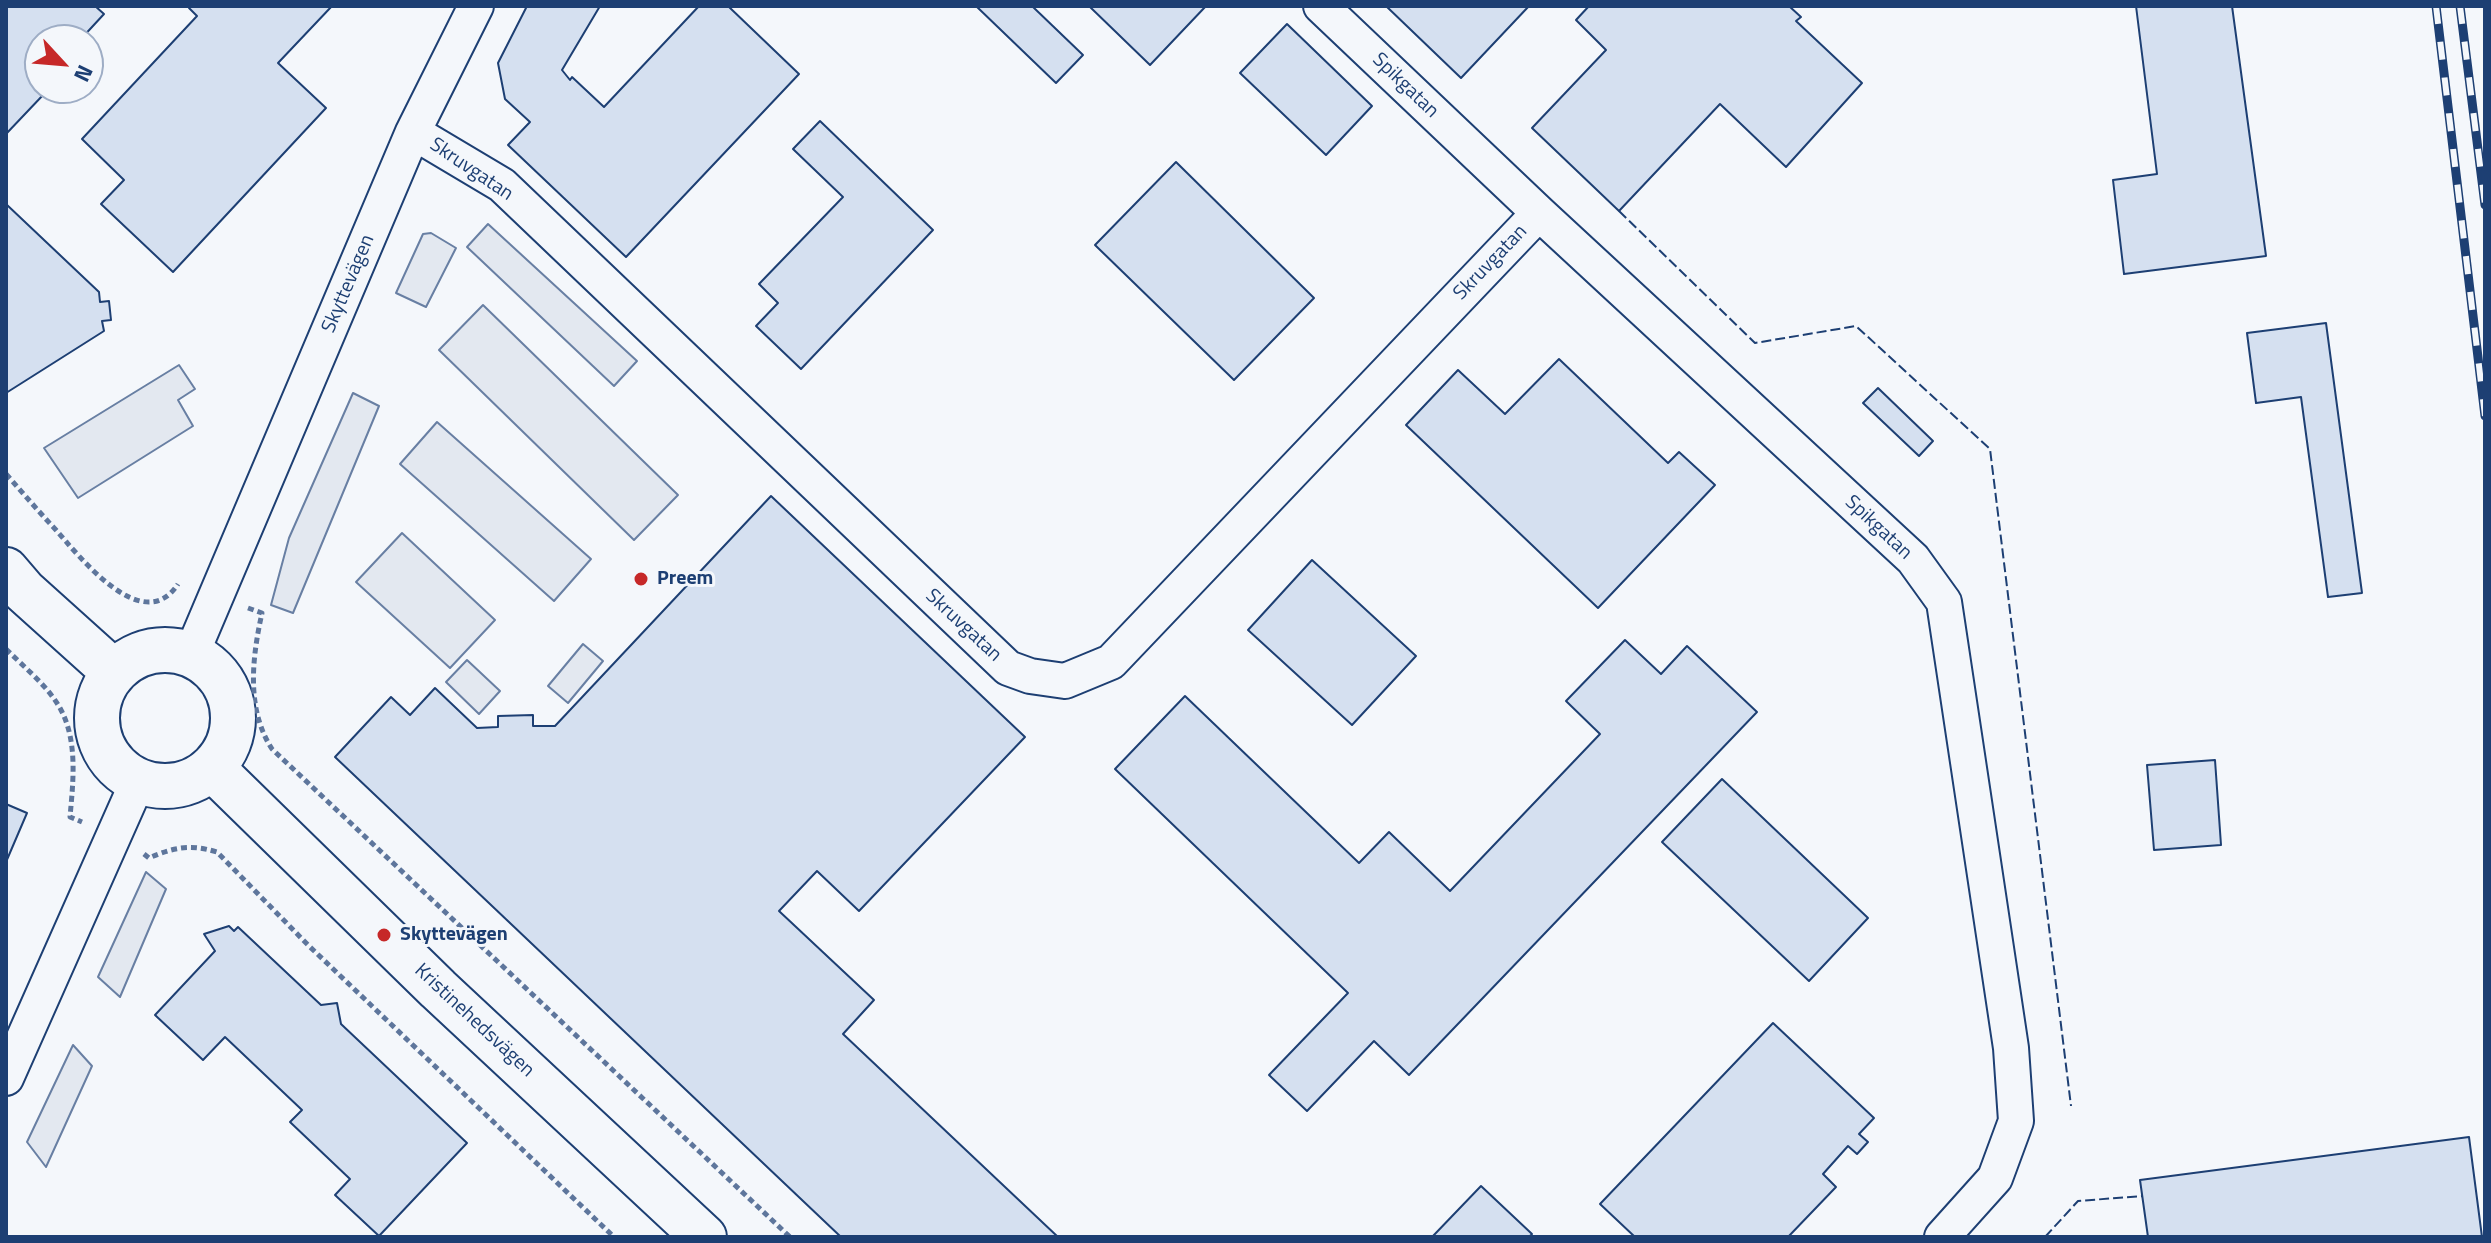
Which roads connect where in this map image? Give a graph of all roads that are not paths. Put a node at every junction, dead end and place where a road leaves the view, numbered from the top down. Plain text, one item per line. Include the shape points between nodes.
1 (476, 6) edge
2 (1321, 6) edge
3 (413, 132) junction
4 (1539, 213) junction
5 (6, 570) edge
6 (191, 655) junction
7 (114, 672) junction
8 (212, 768) junction
9 (138, 781) junction
10 (6, 1078) edge
11 (704, 1237) edge
12 (1942, 1237) edge

1 - 3 street, Skyttevägen
2 - 4 street, Spikgatan
3 - 4 street, Skruvgatan via 502,185 1008,668 1065,681 1111,662
3 - 6 street, Skyttevägen
4 - 12 street, Spikgatan via 1913,559 1944,602 2011,1048 2016,1121 1995,1178
5 - 7 street
6 - 7 street via 156,650
6 - 8 street via 219,677 233,710 228,746
7 - 9 street via 100,698 99,738 114,764
8 - 9 street via 177,786
8 - 11 street, Kristinehedsvägen via 438,989
9 - 10 street

